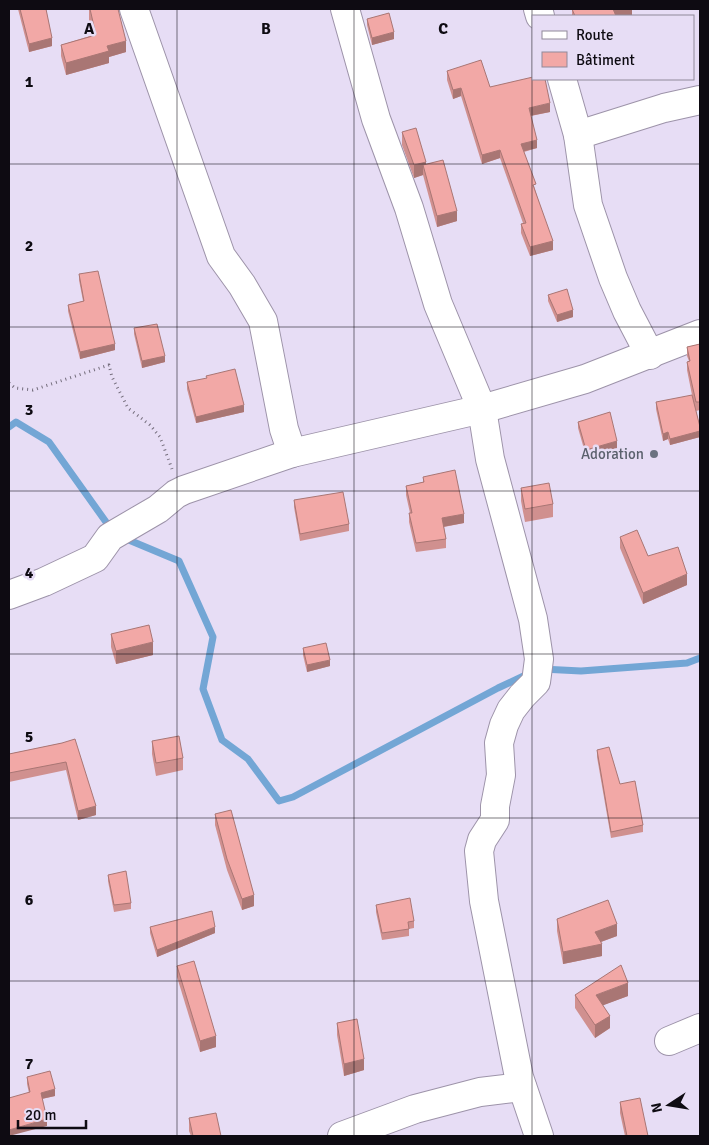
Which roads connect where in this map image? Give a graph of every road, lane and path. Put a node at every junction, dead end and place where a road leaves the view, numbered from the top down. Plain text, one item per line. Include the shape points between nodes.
1 (134, 9) edge
2 (346, 9) edge
3 (562, 80) edge
4 (700, 100) edge
5 (578, 135) junction
6 (700, 334) edge
7 (650, 355) junction
8 (9, 383) edge
9 (482, 409) junction
10 (292, 453) junction
11 (176, 494) junction
12 (9, 595) edge
13 (700, 1028) edge
14 (669, 1041) dead end
15 (522, 1087) junction
16 (342, 1136) edge
17 (539, 1136) edge

1 - 10 street via 221,256 262,321 284,430
2 - 9 street via 376,119 409,208 438,304
3 - 5 street
4 - 5 street
5 - 7 street via 588,205 613,278
6 - 7 street
7 - 9 street via 585,379
8 - 11 path via 14,388 34,390 109,365 128,408 150,425 160,438 171,462 177,484
9 - 10 street
9 - 15 street via 490,459 533,620 539,659 536,682 511,710 499,743 501,775 495,820 479,850 484,901
10 - 11 street
11 - 12 street via 158,509 110,537 95,558
13 - 14 street
15 - 16 street via 480,1092 414,1110
15 - 17 street

